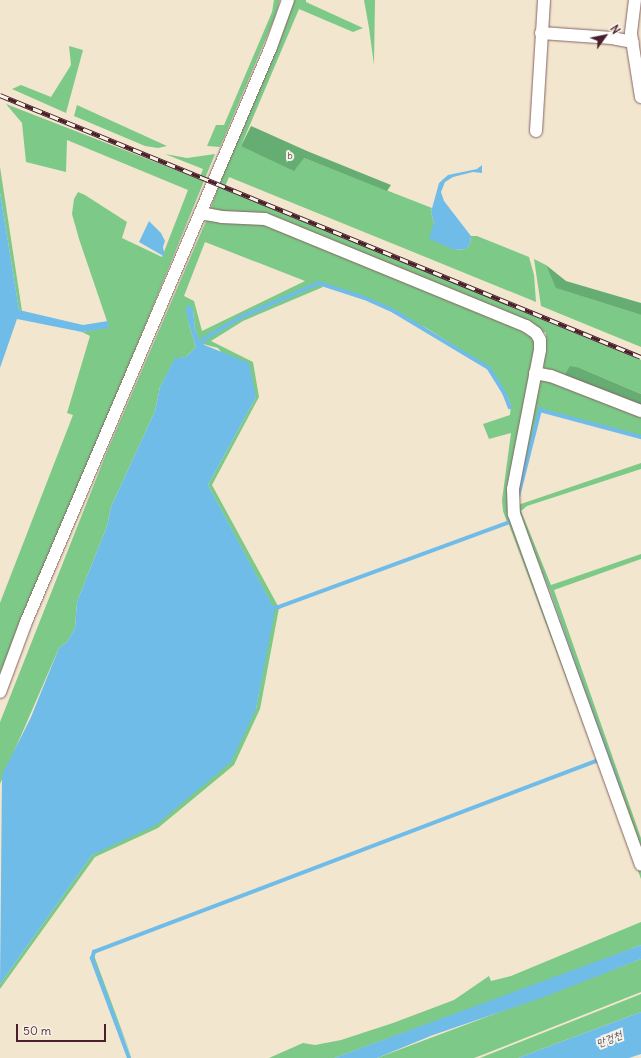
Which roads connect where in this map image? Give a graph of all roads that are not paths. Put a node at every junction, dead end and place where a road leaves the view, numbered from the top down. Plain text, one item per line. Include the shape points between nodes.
1 (288, 0) edge
2 (544, 0) edge
3 (635, 0) edge
4 (542, 33) junction
5 (633, 42) junction
6 (641, 97) edge
7 (536, 131) dead end
8 (200, 213) junction
9 (535, 373) junction
10 (641, 411) edge
11 (0, 692) edge
12 (641, 865) edge

1 - 8 street via 271,47
2 - 4 street
3 - 5 street via 631,34
4 - 5 street
4 - 7 street
5 - 6 street
8 - 9 street via 265,219 526,326 540,340
8 - 11 street via 117,404 26,622
9 - 10 street via 551,376
9 - 12 street via 514,489 514,514

